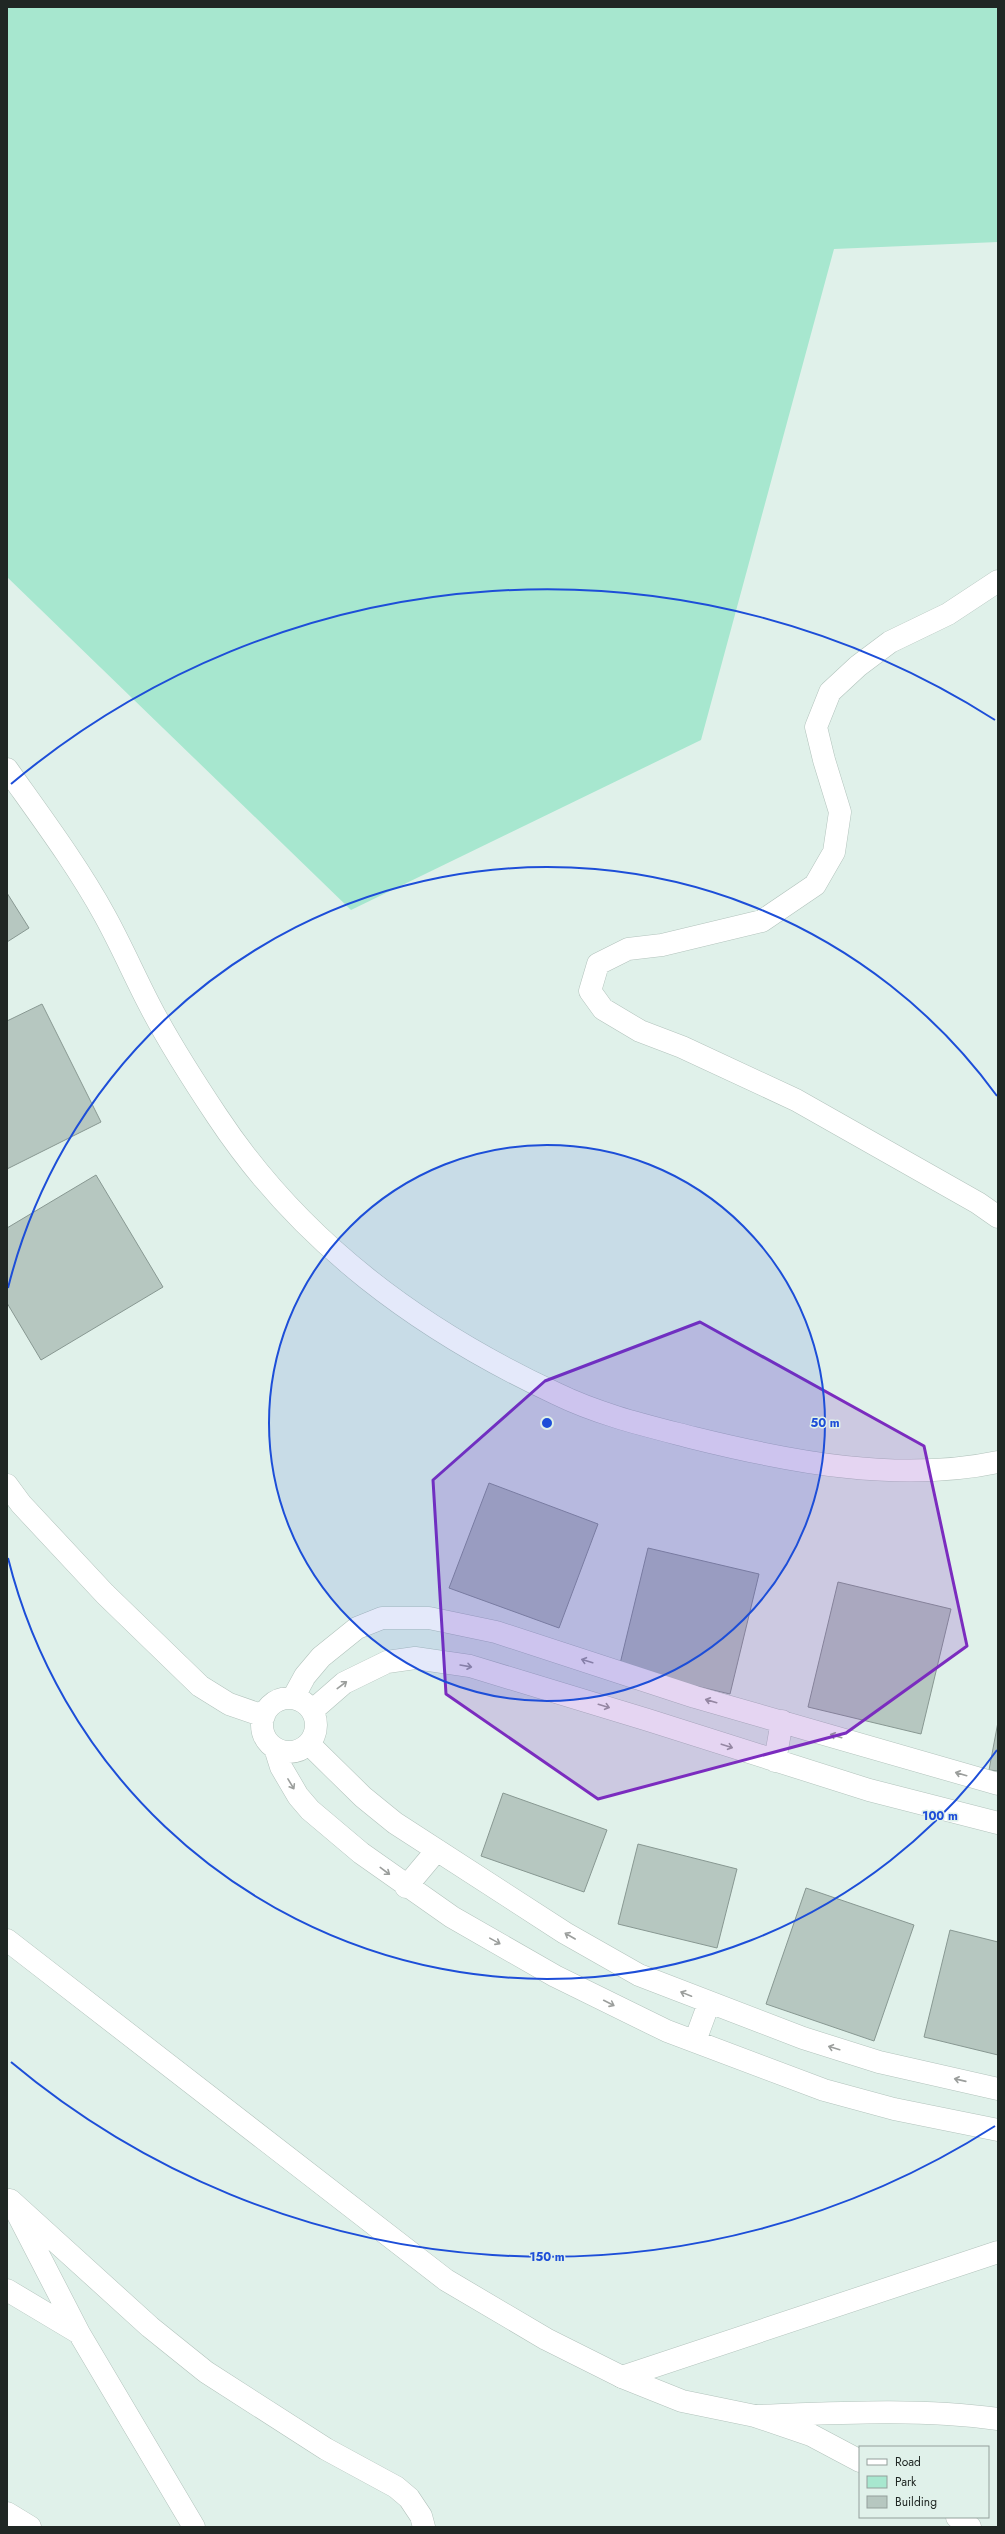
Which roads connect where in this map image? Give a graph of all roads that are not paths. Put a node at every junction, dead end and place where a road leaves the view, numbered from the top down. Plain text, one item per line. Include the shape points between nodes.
1 (998, 581) edge
2 (7, 769) edge
3 (998, 1216) edge
4 (998, 1462) edge
5 (7, 1485) edge
6 (293, 1698) junction
7 (313, 1710) junction
8 (264, 1716) junction
9 (782, 1721) junction
10 (309, 1744) junction
11 (275, 1748) junction
12 (776, 1761) junction
13 (998, 1784) edge
14 (998, 1823) edge
15 (437, 1850) junction
16 (406, 1887) junction
17 (7, 1940) edge
18 (709, 2003) junction
19 (695, 2041) junction
20 (998, 2089) edge
21 (998, 2130) edge
22 (8, 2197) edge
23 (998, 2252) edge
24 (7, 2290) edge
25 (79, 2333) junction
26 (622, 2377) junction
27 (755, 2416) junction
28 (998, 2419) edge
29 (859, 2460) edge
30 (7, 2513) edge
31 (958, 2518) edge
32 (30, 2527) edge
33 (194, 2527) edge
34 (424, 2527) edge
35 (970, 2527) edge

1 - 3 street via 948,614 890,642 858,666 830,692 816,727 840,812 834,852 815,885 762,921 662,945 628,949 598,964 590,991 603,1009 640,1031 682,1047 796,1100
2 - 4 street via 56,838 105,915 150,1005 182,1061 218,1118 269,1187 298,1219 352,1267 428,1325 558,1395 628,1421 760,1454 864,1468 953,1470
5 - 8 street via 21,1504 105,1594 200,1686 229,1704
6 - 7 street via 304,1702
6 - 8 street via 280,1699 270,1706
9 -> 6 street via 695,1697 496,1632 429,1618 382,1618 357,1628 321,1657 305,1676
7 - 10 street via 317,1722 315,1734
7 -> 12 street via 344,1684 362,1673 387,1662 415,1658 470,1666
8 - 11 street via 262,1728 266,1740
9 - 12 street
13 -> 9 street
10 - 11 street via 298,1751 286,1752
10 - 15 street via 363,1797 395,1823
11 -> 16 street via 290,1783 310,1810
12 - 14 street via 869,1790
15 - 16 street
18 -> 15 street via 639,1974 565,1933
16 -> 19 street via 452,1917 556,1976 667,2031
17 - 26 street via 446,2280 546,2339
18 - 19 street
20 -> 18 street via 879,2062 803,2038
19 - 21 street via 824,2090 894,2109
22 - 25 street
22 - 34 street via 150,2327 206,2372 326,2450 396,2487 409,2498 421,2516
23 - 26 street
24 - 25 street
25 - 33 street
26 - 27 street via 682,2401
27 - 28 street via 848,2412 956,2413
27 - 29 street via 811,2435
30 - 32 street
31 - 35 street

